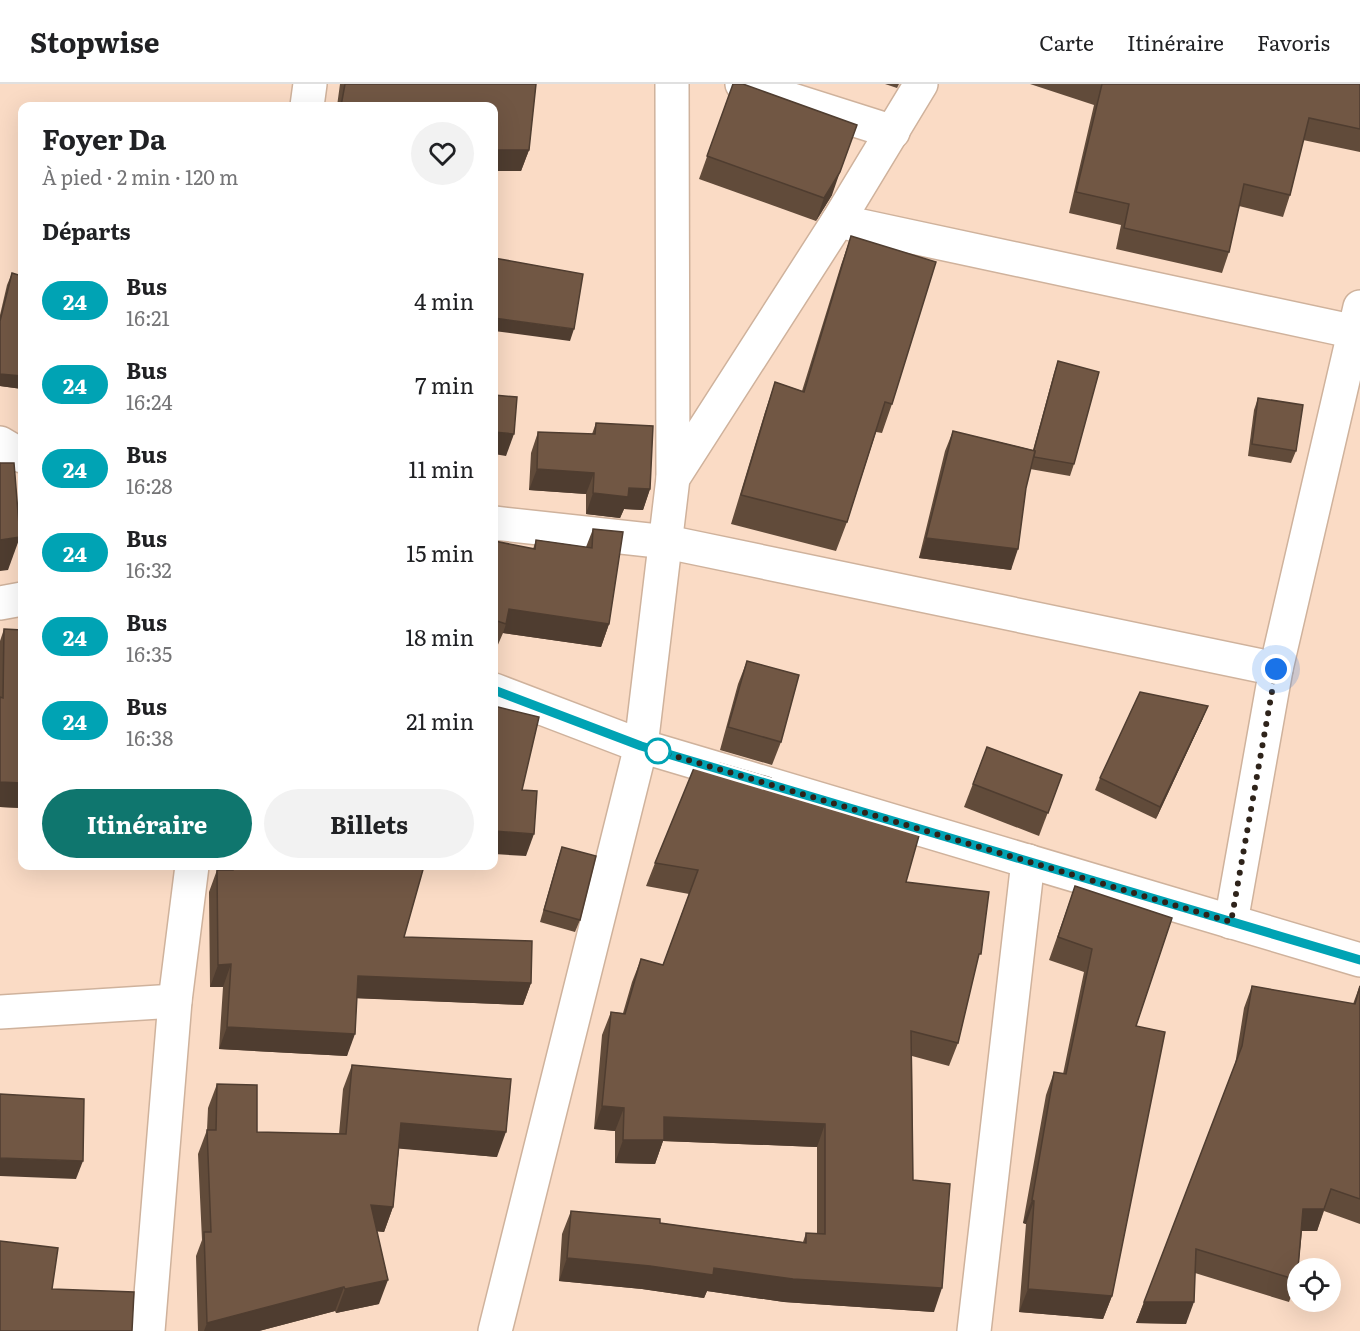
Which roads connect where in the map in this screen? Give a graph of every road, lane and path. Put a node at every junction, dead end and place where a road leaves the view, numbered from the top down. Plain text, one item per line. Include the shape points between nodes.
1 (310, 84) edge
2 (672, 84) edge
3 (742, 84) edge
4 (921, 84) edge
5 (308, 102) edge
6 (893, 132) junction
7 (838, 221) junction
8 (1358, 324) edge
9 (0, 443) edge
10 (18, 454) edge
11 (673, 478) junction
12 (498, 523) edge
13 (667, 542) junction
14 (18, 599) edge
15 (0, 603) edge
16 (1276, 669) junction
17 (498, 692) edge
18 (641, 746) junction
19 (1028, 861) junction
20 (191, 870) edge
21 (1231, 922) junction
22 (1360, 960) edge
23 (175, 1001) junction
24 (0, 1012) edge
25 (148, 1331) edge
26 (495, 1331) edge
27 (974, 1331) edge

1 - 5 street
2 - 11 street
3 - 6 street
4 - 6 street
6 - 7 street
7 - 8 street
7 - 11 street
8 - 16 street
9 - 10 street
11 - 13 street
12 - 13 street
13 - 16 street
13 - 18 street
14 - 15 street
16 - 21 street
17 - 18 street
18 - 19 street
18 - 26 street
19 - 21 street
19 - 27 street
20 - 23 street
21 - 22 street
23 - 24 street
23 - 25 street

